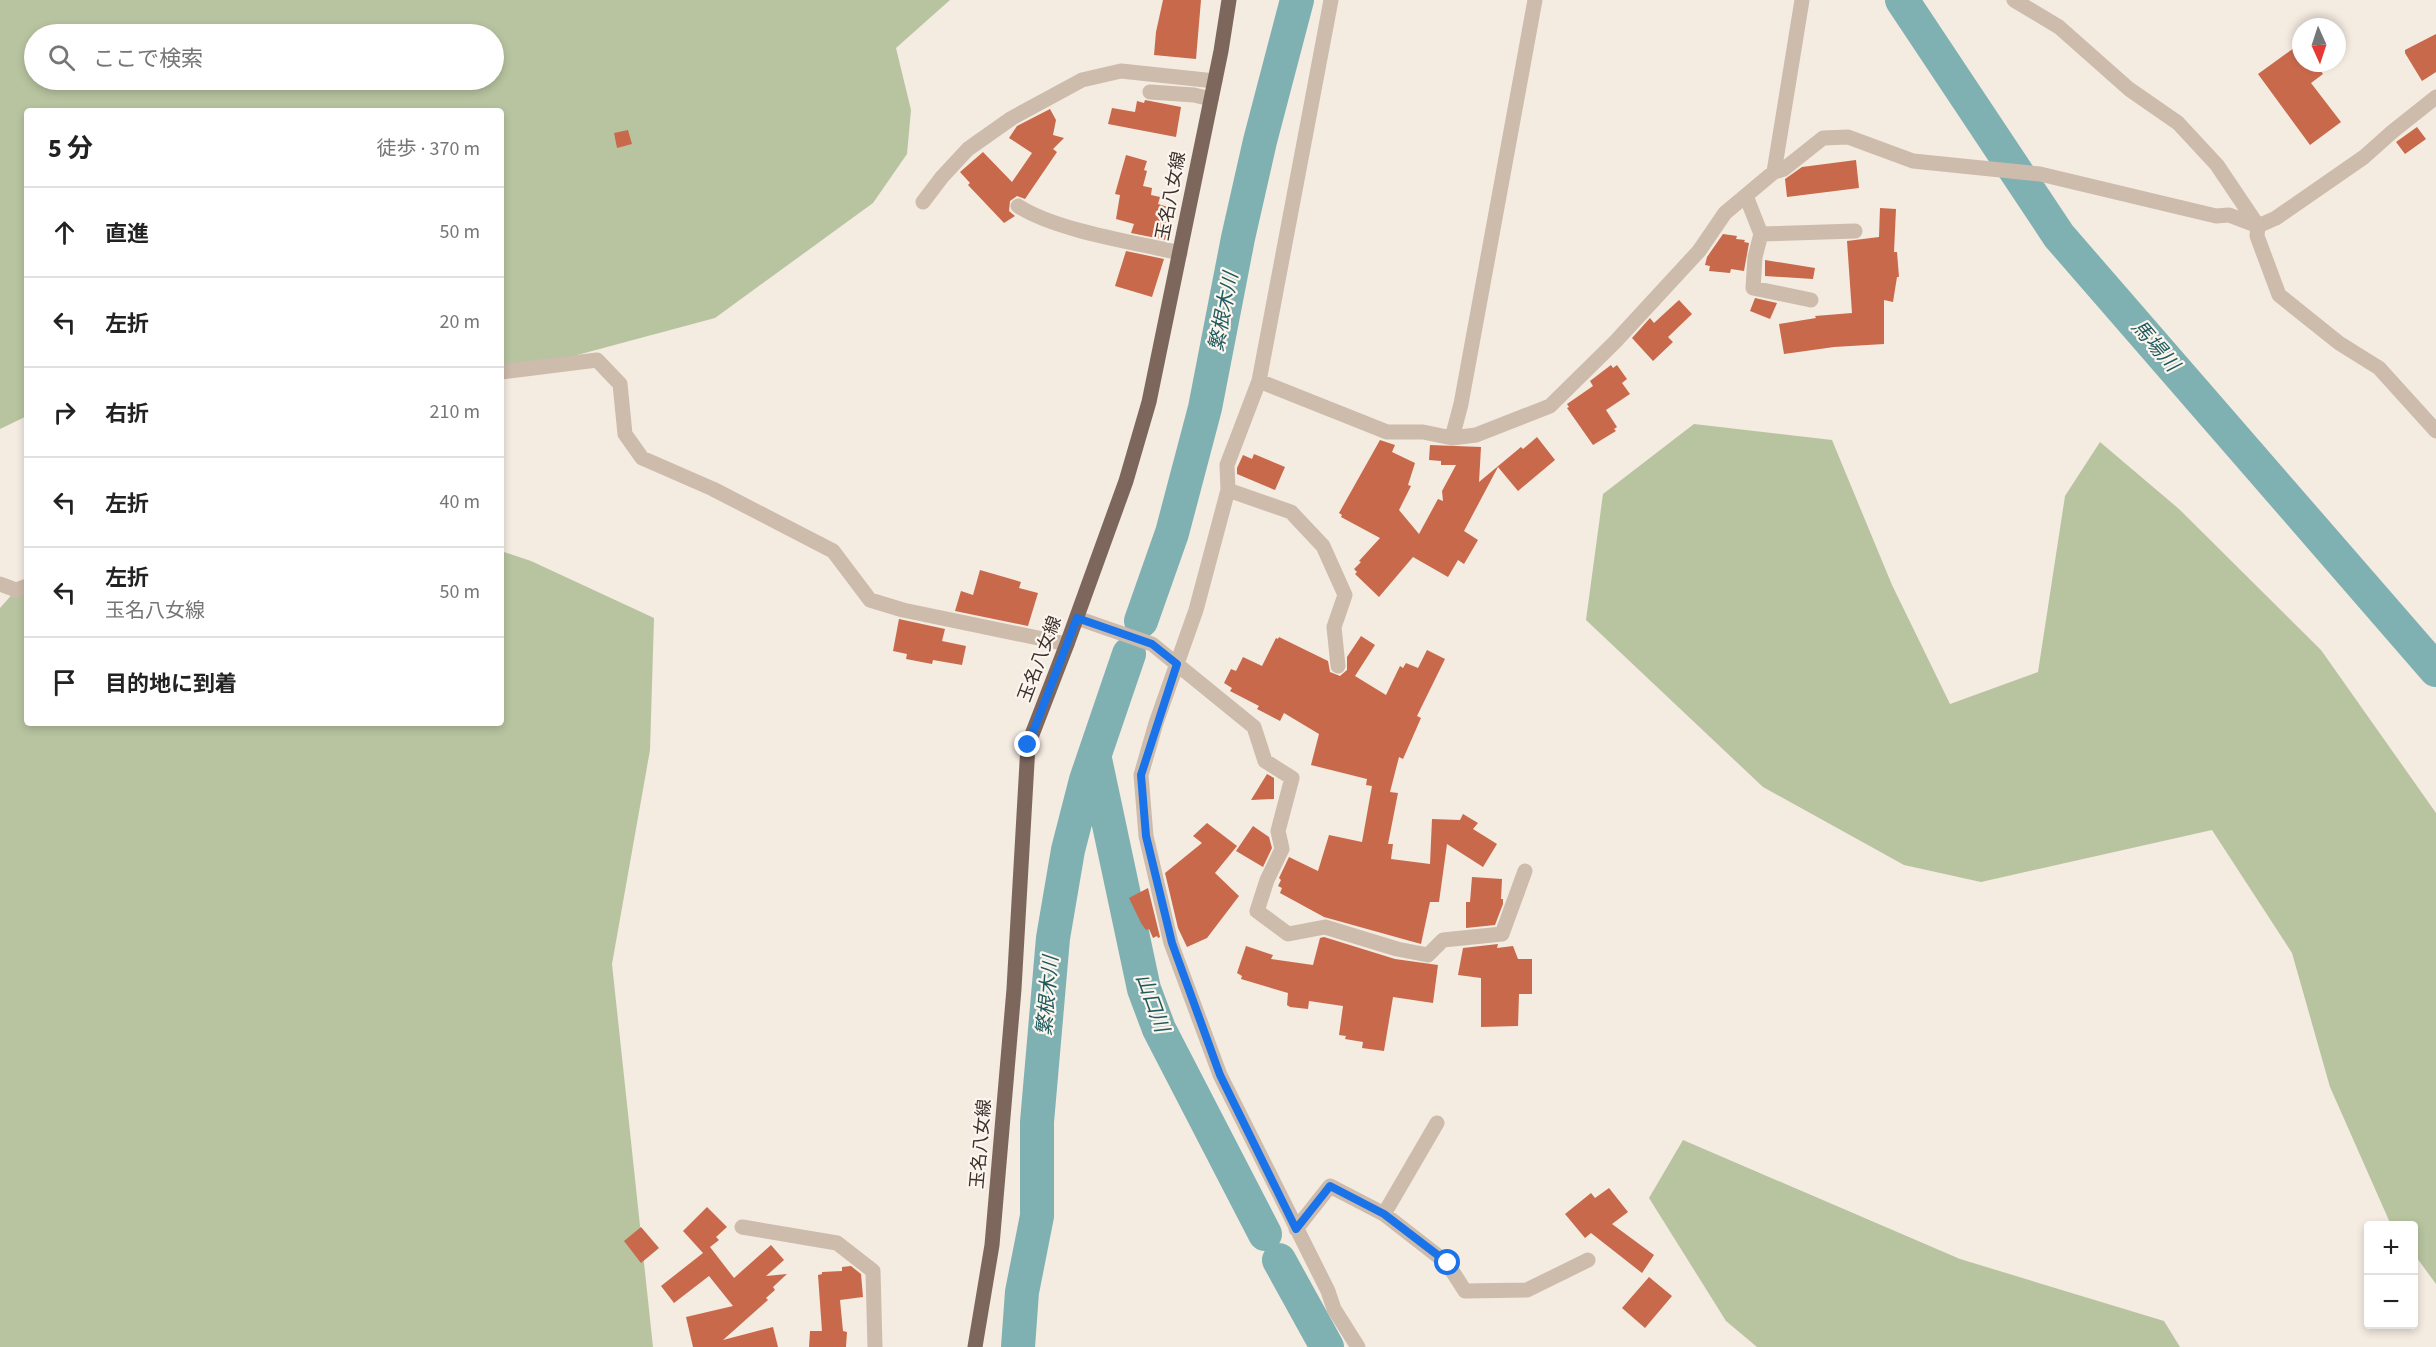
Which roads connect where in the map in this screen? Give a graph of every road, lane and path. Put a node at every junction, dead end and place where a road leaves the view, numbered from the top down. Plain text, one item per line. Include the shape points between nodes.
1 (1229, 0) edge
2 (1331, 0) edge
3 (1535, 0) edge
4 (1802, 0) edge
5 (2014, 0) edge
6 (1215, 81) junction
7 (1150, 92) dead end
8 (2436, 97) edge
9 (1211, 99) junction
10 (1774, 172) junction
11 (1746, 196) junction
12 (923, 202) dead end
13 (1018, 206) dead end
14 (2258, 226) junction
15 (1855, 231) dead end
16 (1761, 234) junction
17 (1180, 253) junction
18 (1811, 300) dead end
19 (504, 372) edge
20 (1259, 381) junction
21 (2436, 431) edge
22 (1452, 438) junction
23 (1228, 490) junction
24 (0, 584) edge
25 (24, 587) edge
26 (1077, 618) junction
27 (1067, 645) junction
28 (1177, 664) junction
29 (1338, 666) dead end
30 (1525, 871) dead end
31 (1437, 1124) dead end
32 (1384, 1214) junction
33 (742, 1227) dead end
34 (1296, 1229) junction
35 (1587, 1260) dead end
36 (875, 1347) edge
37 (975, 1347) edge
38 (1358, 1347) edge

1 - 6 main road, 玉名八女線
2 - 20 street
3 - 22 street
4 - 10 street
5 - 14 street via 2059,27 2129,89 2178,123 2217,165
6 - 9 main road, 玉名八女線
6 - 12 street via 1121,71 1082,80 1012,118 968,149
7 - 9 street
8 - 14 street via 2364,157 2276,218
9 - 17 main road, 玉名八女線
10 - 11 street
10 - 14 street via 1784,169 1823,138 1848,137 1913,161 2040,174 2216,216 2229,215
11 - 16 street
11 - 22 street via 1725,213 1699,251 1615,342 1550,406 1476,435
13 - 17 street via 1099,235
14 - 21 street via 2257,236 2279,295 2339,343 2379,368
15 - 16 street
16 - 18 street via 1753,288
17 - 26 main road, 玉名八女線 via 1149,402 1126,481
19 - 27 street via 597,360 620,384 625,434 642,458 713,489 833,551 870,600
20 - 22 street via 1386,432 1423,432
20 - 23 street via 1227,465
23 - 28 street via 1196,610
23 - 29 street via 1291,512 1323,546 1345,595 1334,627
24 - 25 street via 16,590
26 - 27 main road, 玉名八女線
26 - 28 street via 1152,644
27 - 37 main road, 玉名八女線 via 1028,745 992,1245
28 - 30 street via 1254,727 1265,761 1292,778 1278,831 1282,849 1266,880 1257,911 1288,934 1325,927 1428,955 1443,940 1502,934
28 - 34 street via 1141,775 1146,836 1172,943 1220,1075
31 - 32 street
32 - 34 street via 1330,1186
32 - 35 street via 1448,1263 1465,1291 1527,1290
33 - 36 street via 837,1243 873,1271
34 - 38 street via 1334,1309

